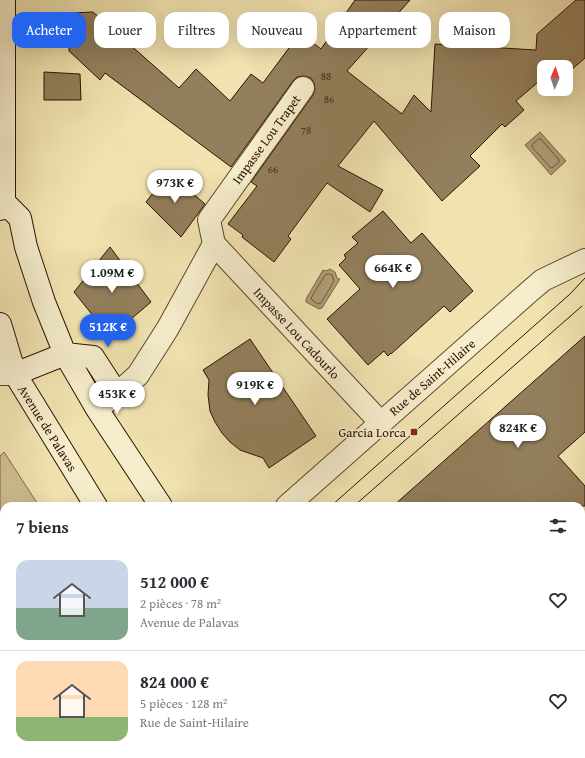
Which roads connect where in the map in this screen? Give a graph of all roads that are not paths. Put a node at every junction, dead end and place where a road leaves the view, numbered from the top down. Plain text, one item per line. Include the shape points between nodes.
1 (4, 0) edge
2 (303, 88) dead end
3 (2, 206) edge
4 (214, 244) junction
5 (585, 260) edge
6 (0, 324) edge
7 (65, 354) junction
8 (7, 374) edge
9 (117, 394) junction
10 (97, 409) junction
11 (380, 422) junction
12 (93, 502) edge
13 (158, 502) edge
14 (291, 502) edge

1 - 3 street
2 - 4 street, Impasse Lou Trapet via 208,220
3 - 7 street via 20,218 26,247 44,302
4 - 9 street via 168,328 138,375
4 - 11 street, Impasse Lou Cadourlo
5 - 11 street, Rue de Saint-Hilaire via 534,287
6 - 8 street, Avenue de Palavas
7 - 8 street
7 - 9 street via 93,357
7 - 10 street
8 - 12 street, Avenue de Palavas
9 - 10 street
10 - 13 street
11 - 14 street, Rue de Saint-Hilaire

